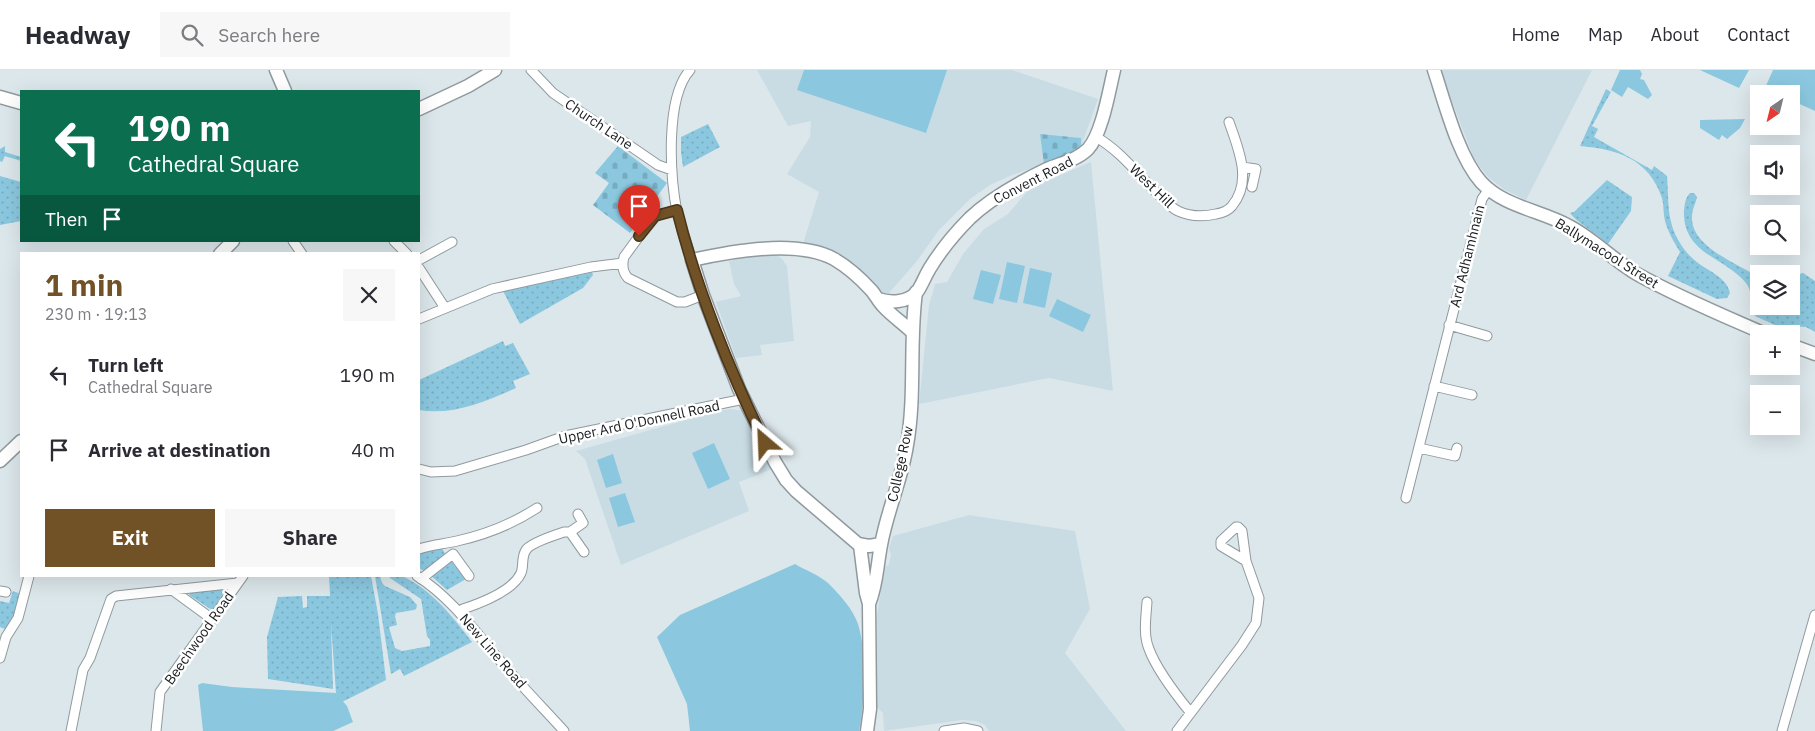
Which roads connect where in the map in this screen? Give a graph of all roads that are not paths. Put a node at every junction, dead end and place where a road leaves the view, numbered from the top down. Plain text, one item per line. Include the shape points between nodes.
1 (276, 70) edge
2 (496, 70) edge
3 (531, 70) edge
4 (690, 70) edge
5 (1114, 70) edge
6 (1434, 70) edge
7 (285, 90) edge
8 (0, 97) edge
9 (20, 103) edge
10 (420, 109) edge
11 (1229, 122) dead end
12 (1096, 137) junction
13 (1242, 167) junction
14 (672, 170) junction
15 (1252, 187) dead end
16 (1489, 189) junction
17 (677, 210) junction
18 (232, 242) edge
19 (452, 242) dead end
20 (395, 243) edge
21 (222, 252) edge
22 (405, 252) edge
23 (420, 259) edge
24 (692, 260) junction
25 (623, 263) junction
26 (420, 270) edge
27 (916, 292) junction
28 (703, 295) junction
29 (878, 299) junction
30 (445, 308) junction
31 (420, 319) edge
32 (1450, 325) junction
33 (1750, 327) edge
34 (912, 332) junction
35 (1487, 336) dead end
36 (1800, 348) edge
37 (1815, 354) edge
38 (1434, 386) junction
39 (1472, 395) dead end
40 (744, 399) junction
41 (20, 442) edge
42 (1419, 448) junction
43 (1457, 448) dead end
44 (0, 461) edge
45 (420, 469) edge
46 (1406, 498) dead end
47 (537, 508) dead end
48 (578, 514) dead end
49 (570, 532) junction
50 (881, 544) junction
51 (860, 545) junction
52 (420, 549) edge
53 (584, 552) dead end
54 (1246, 562) dead end
55 (469, 576) dead end
56 (29, 577) edge
57 (419, 578) edge
58 (240, 580) edge
59 (171, 589) junction
60 (1147, 602) dead end
61 (869, 604) junction
62 (460, 612) junction
63 (1815, 615) edge
64 (212, 619) junction
65 (3, 636) edge
66 (0, 658) edge
67 (1190, 712) junction
68 (71, 731) edge
69 (156, 731) edge
70 (564, 731) edge
71 (867, 731) edge
72 (944, 731) edge
73 (978, 731) edge
74 (1177, 731) edge
75 (1782, 731) edge

1 - 7 street
2 - 10 street
3 - 14 street, Church Lane via 565,103 658,165
4 - 14 street via 679,86 675,108
5 - 12 street, Convent Road
6 - 16 street, Ballymacool Street via 1468,163
8 - 9 street
11 - 13 street, West Hill
12 - 13 street, West Hill via 1113,148 1173,207 1190,216 1203,217 1230,209 1242,187
12 - 27 street, Convent Road via 1078,157 1032,177 984,206 949,241
13 - 15 street, West Hill via 1256,169
14 - 17 street
16 - 32 street, Ard Adhamhnain via 1482,199
16 - 33 street, Ballymacool Street via 1509,202 1571,227 1658,285
17 - 24 street
17 - 25 street via 655,216
18 - 21 street
19 - 23 street
20 - 22 street
24 - 28 street
24 - 29 street via 753,249 821,253 848,269
25 - 28 street via 624,274 628,278 677,302
25 - 30 street via 514,284
26 - 30 street
27 - 29 street via 895,302
27 - 34 street, College Row
28 - 40 street
29 - 34 street
30 - 31 street
32 - 35 street, Ard Adhamhnain
32 - 38 street, Ard Adhamhnain
34 - 50 street, College Row via 907,444
36 - 37 street
38 - 39 street
38 - 42 street, Ard Adhamhnain
40 - 45 street, Upper Ard O'Donnell Road via 564,436 455,471
40 - 51 street via 786,480
41 - 44 street
42 - 43 street via 1455,456
42 - 46 street, Ard Adhamhnain
47 - 52 street via 485,532
48 - 49 street via 583,523
49 - 53 street
49 - 62 street via 529,547 515,581 493,597
50 - 51 street
50 - 61 street, College Row
51 - 61 street, College Row
54 - 67 street via 1259,598 1256,623
55 - 57 street via 453,554
56 - 65 street via 18,618
57 - 62 street, New Line Road
58 - 59 street
58 - 64 street, Beechwood Road
59 - 64 street
59 - 68 street via 111,599 83,670
60 - 67 street via 1149,650
61 - 71 street, College Row via 870,709
62 - 70 street, New Line Road
63 - 75 street
64 - 69 street, Beechwood Road via 160,692
65 - 66 street
67 - 74 street
72 - 73 street via 964,728

